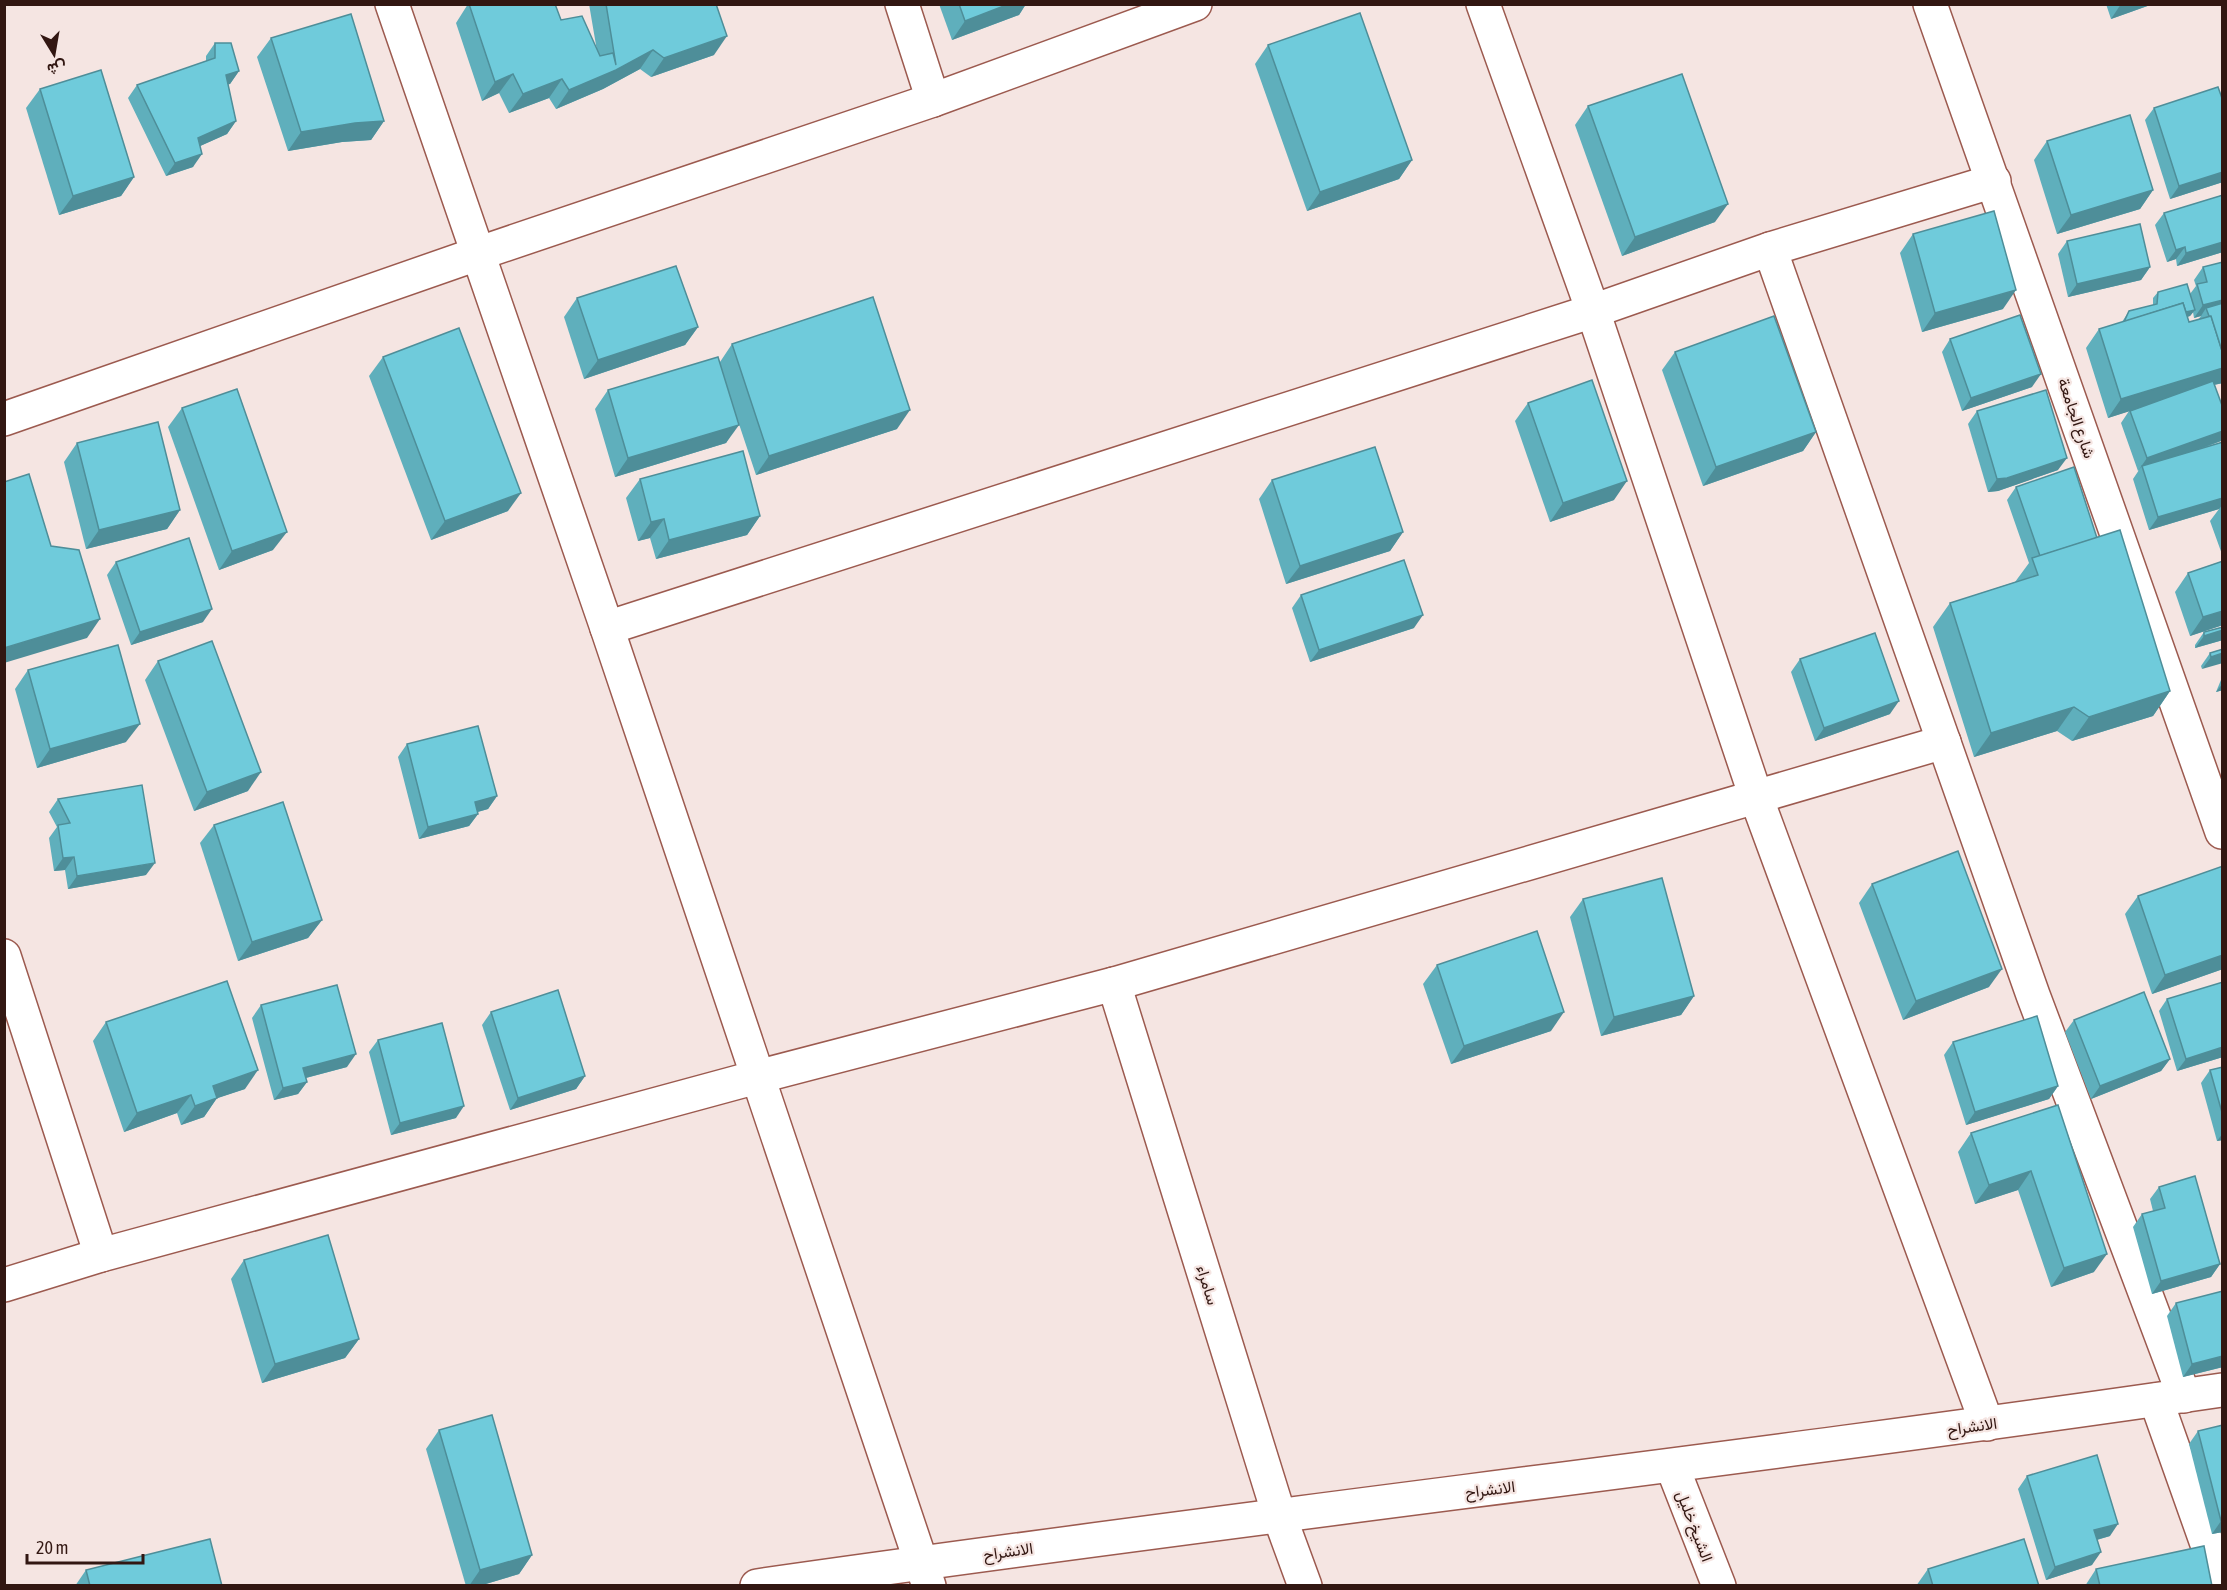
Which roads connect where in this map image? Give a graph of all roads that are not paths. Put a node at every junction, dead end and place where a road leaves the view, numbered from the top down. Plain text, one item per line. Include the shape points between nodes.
1 (392, 4) edge
2 (902, 4) edge
3 (1195, 4) edge
4 (1483, 4) edge
5 (1930, 4) edge
6 (933, 100) junction
7 (1994, 181) junction
8 (1770, 249) junction
9 (477, 254) junction
10 (1593, 311) junction
11 (4, 419) edge
12 (607, 628) junction
13 (1944, 742) junction
14 (1756, 797) junction
15 (2223, 832) edge
16 (4, 956) edge
17 (1114, 984) junction
18 (757, 1077) junction
19 (101, 1256) junction
20 (4, 1285) edge
21 (2223, 1390) edge
22 (2170, 1398) junction
23 (1987, 1424) junction
24 (1672, 1466) junction
25 (1279, 1515) junction
26 (926, 1574) edge
27 (757, 1586) edge
28 (1305, 1586) edge
29 (1719, 1586) edge
30 (2222, 1586) edge

1 - 9 street
2 - 6 street
3 - 6 street
4 - 10 street
5 - 7 street, شارع الجامعة
6 - 9 street
7 - 8 street
7 - 15 street, شارع الجامعة
8 - 10 street
8 - 13 street
9 - 11 street
9 - 12 street
10 - 12 street
10 - 14 street
12 - 18 street
13 - 14 street
13 - 22 street
14 - 17 street
14 - 23 street
16 - 19 street
17 - 18 street
17 - 25 street, سامراء
18 - 19 street
18 - 26 street
19 - 20 street
21 - 22 street, الانشراح
22 - 23 street, الانشراح
22 - 30 street
23 - 24 street, الانشراح
24 - 25 street, الانشراح
24 - 29 street, الشيخ خليل
25 - 26 street, الانشراح
25 - 28 street, سامراء
26 - 27 street, الانشراح

